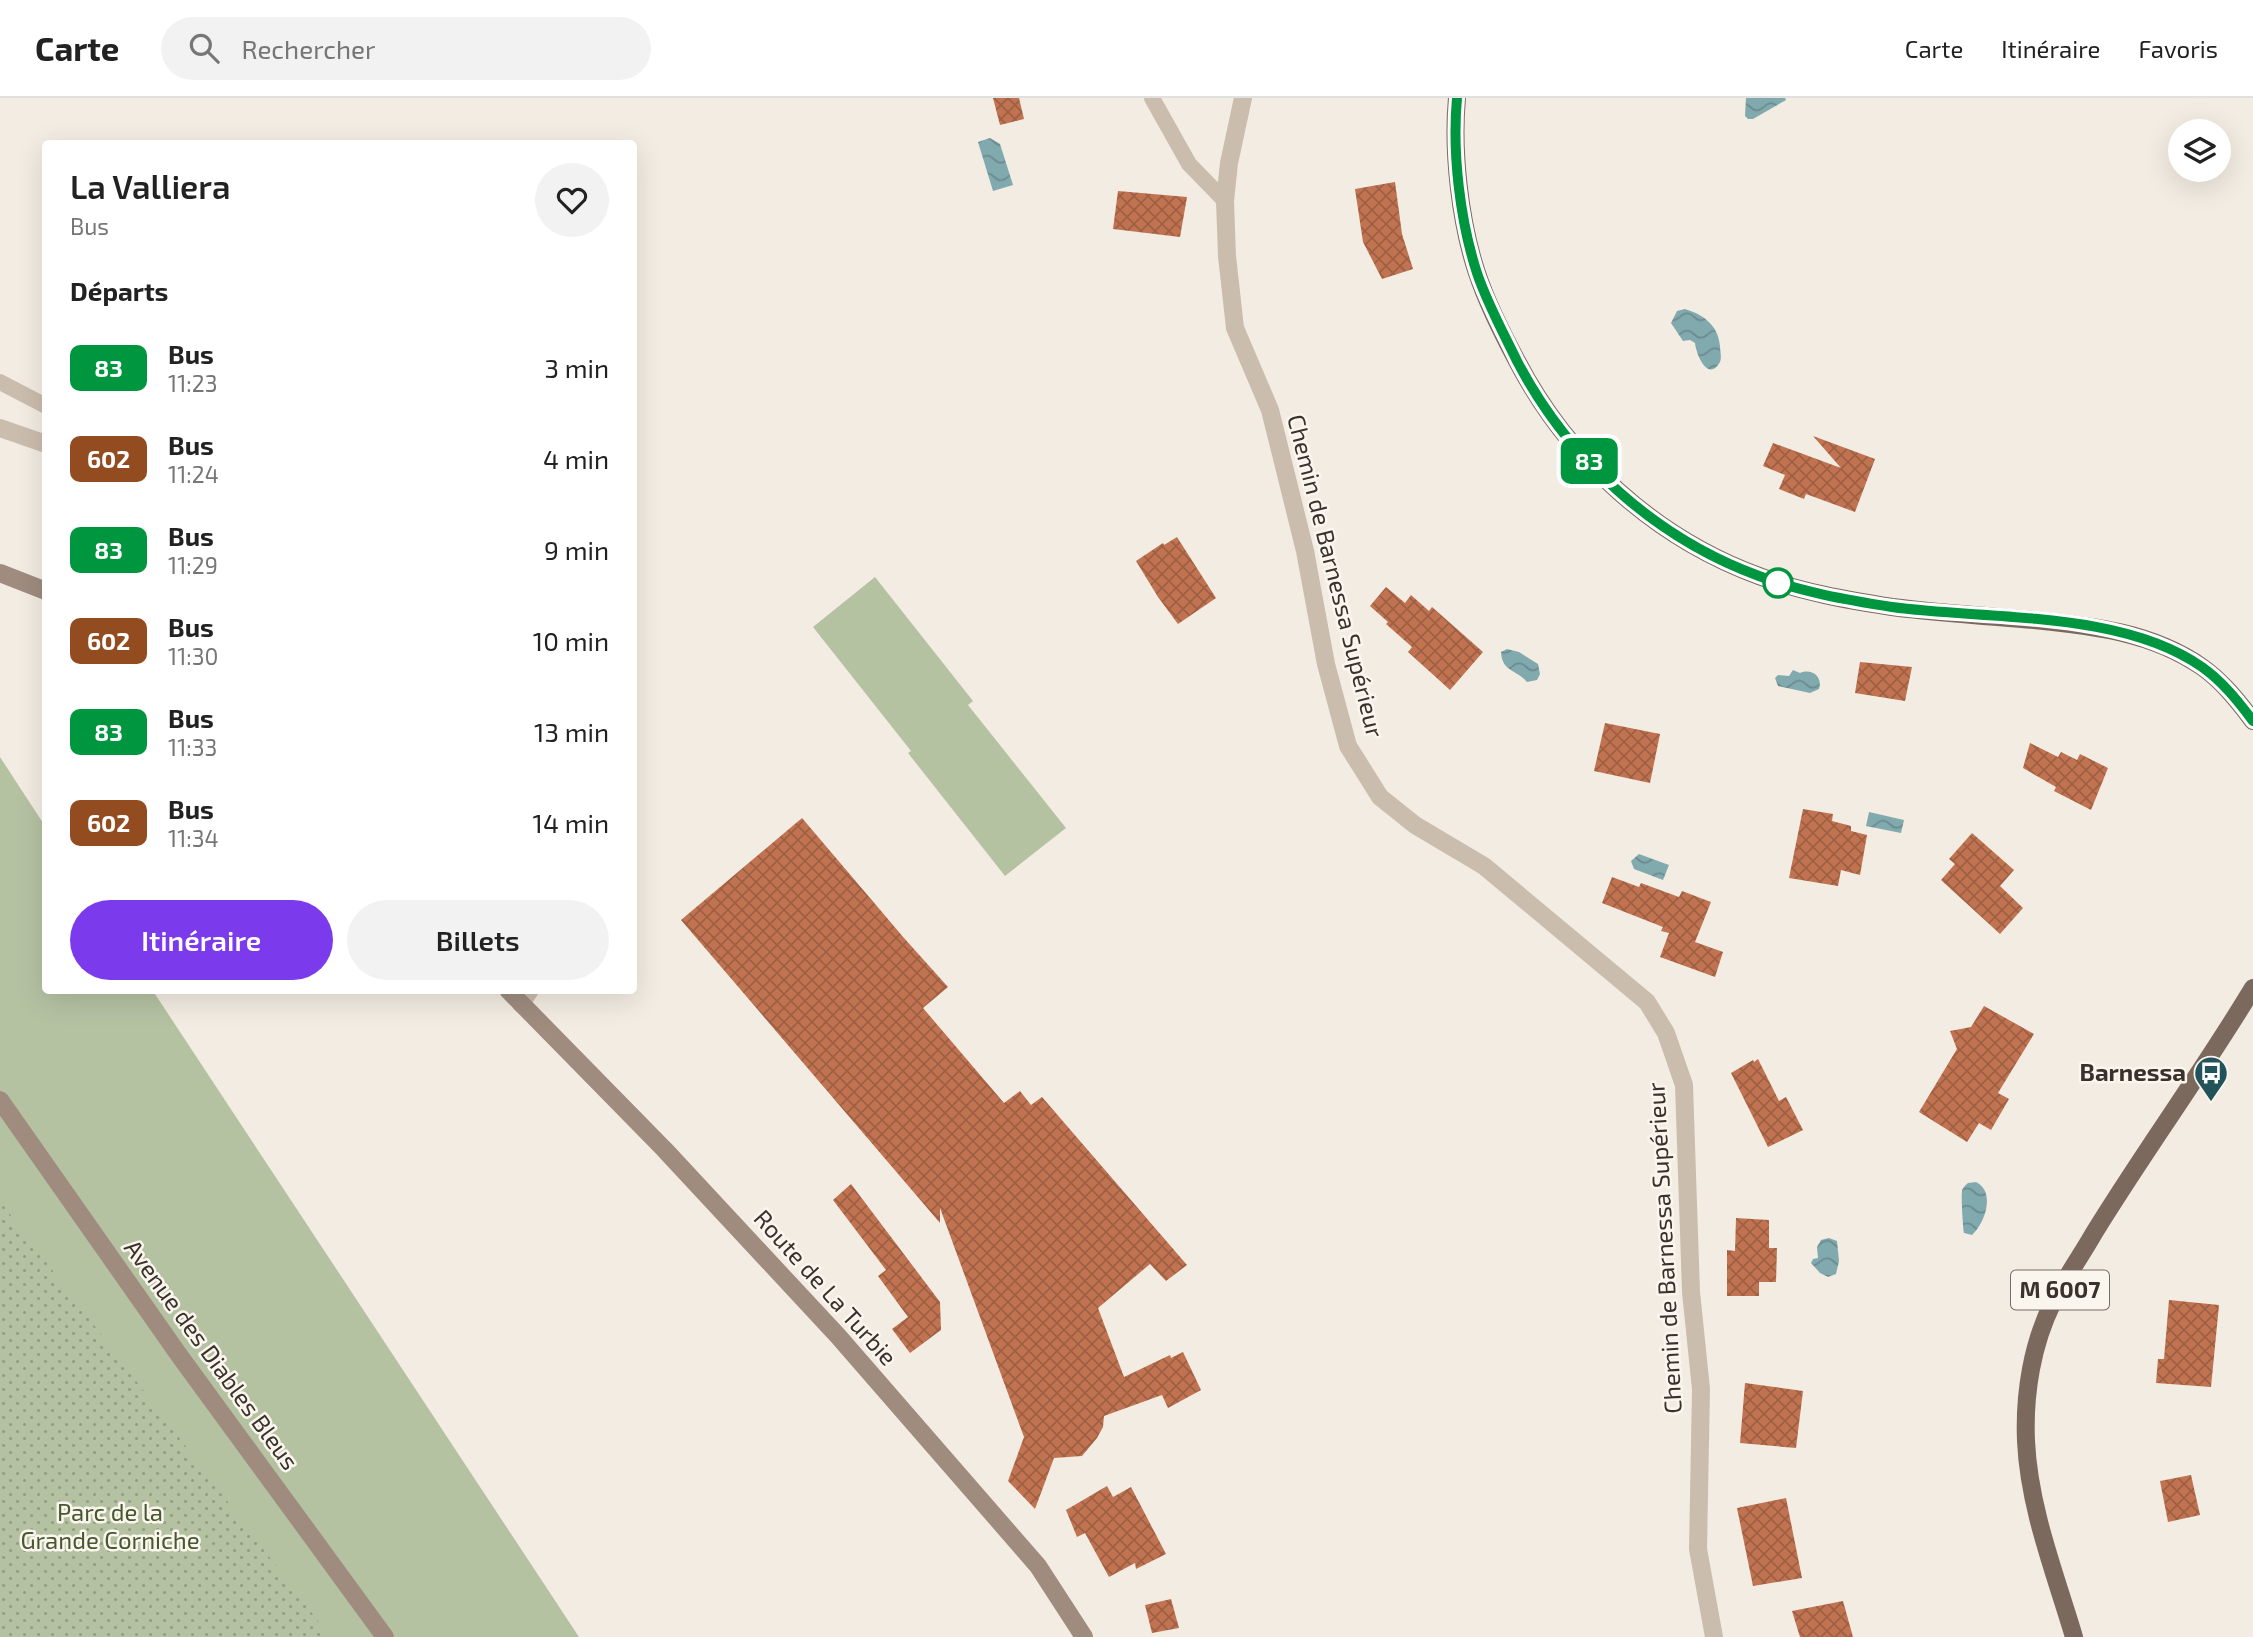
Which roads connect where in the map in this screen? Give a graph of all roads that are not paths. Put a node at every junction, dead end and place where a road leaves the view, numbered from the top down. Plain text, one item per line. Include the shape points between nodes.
1 (1152, 98) edge
2 (1243, 98) edge
3 (1457, 98) edge
4 (1225, 201) junction
5 (0, 382) edge
6 (42, 404) edge
7 (0, 428) edge
8 (42, 443) edge
9 (0, 573) edge
10 (42, 589) edge
11 (2253, 720) edge
12 (2253, 988) edge
13 (520, 995) edge
14 (0, 1100) edge
15 (385, 1637) edge
16 (1084, 1637) edge
17 (1714, 1637) edge
18 (2074, 1637) edge

1 - 4 lane via 1189,164
2 - 4 street, Chemin de Barnessa Supérieur
3 - 11 main road via 1456,163 1464,216 1477,272 1500,327 1533,391 1563,433 1640,511 1728,564 1802,590 1892,607 2121,631 2164,646 2203,667
4 - 17 street, Chemin de Barnessa Supérieur via 1235,328 1270,410 1305,551 1326,664 1349,746 1380,797 1415,825 1484,866 1647,1002 1665,1033 1684,1085 1700,1389 1698,1549
5 - 6 lane
7 - 8 street
9 - 10 main road
12 - 18 main road, M 6007 via 2053,1302 2039,1339 2028,1382 2026,1441 2033,1499
13 - 16 main road, Route de La Turbie via 838,1336 1038,1566
14 - 15 main road, Avenue des Diables Bleus

